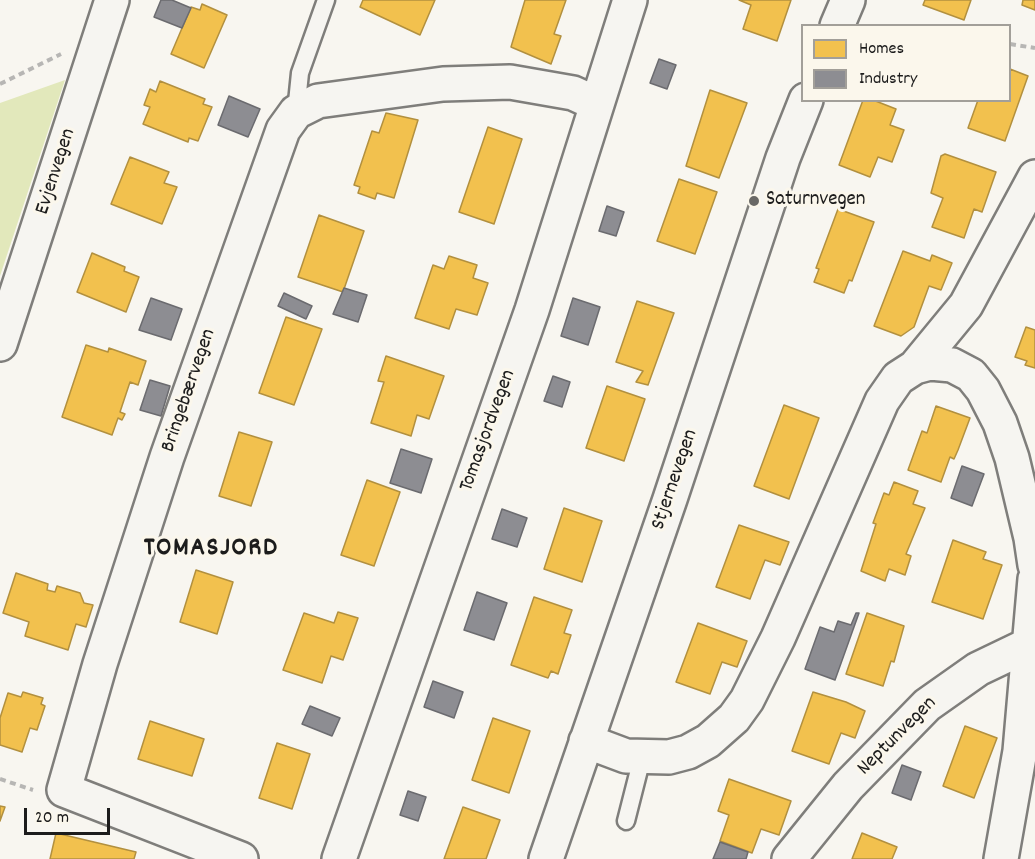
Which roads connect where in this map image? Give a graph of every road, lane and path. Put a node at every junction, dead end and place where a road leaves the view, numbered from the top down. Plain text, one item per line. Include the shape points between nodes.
1 (112, 0) edge
2 (326, 0) edge
3 (630, 0) edge
4 (848, 0) edge
5 (838, 24) edge
6 (101, 36) junction
7 (1011, 44) edge
8 (1035, 48) edge
9 (0, 84) edge
10 (805, 102) edge
11 (597, 104) junction
12 (296, 112) junction
13 (1035, 177) edge
14 (0, 344) edge
15 (915, 367) junction
16 (1035, 565) edge
17 (1030, 644) junction
18 (586, 741) junction
19 (642, 758) junction
20 (0, 779) edge
21 (62, 794) junction
22 (626, 821) dead end
23 (242, 859) edge
24 (339, 859) edge
25 (546, 859) edge
26 (789, 859) edge
27 (1001, 859) edge

1 - 6 street, Evjenvegen
2 - 12 lane via 300,73
3 - 11 street, Tomasjordvegen
4 - 5 street
6 - 9 path
6 - 14 street, Evjenvegen
7 - 8 path
10 - 18 street, Stjernevegen
11 - 12 street via 562,91 510,82 477,82 372,92 318,101
11 - 24 street, Tomasjordvegen via 532,310
12 - 21 street, Bringebærvegen via 283,130 254,207 167,457
13 - 15 street via 966,305
15 - 16 street via 930,363 952,365 971,375 983,390 1012,458
15 - 19 street via 898,378 882,401 778,638 741,709 726,727 698,747 669,757
16 - 17 street
17 - 26 street, Neptunvegen via 978,669 927,705 848,786
17 - 27 street via 1020,751
18 - 19 street
18 - 25 street, Stjernevegen
19 - 22 lane
20 - 21 path
21 - 23 street

